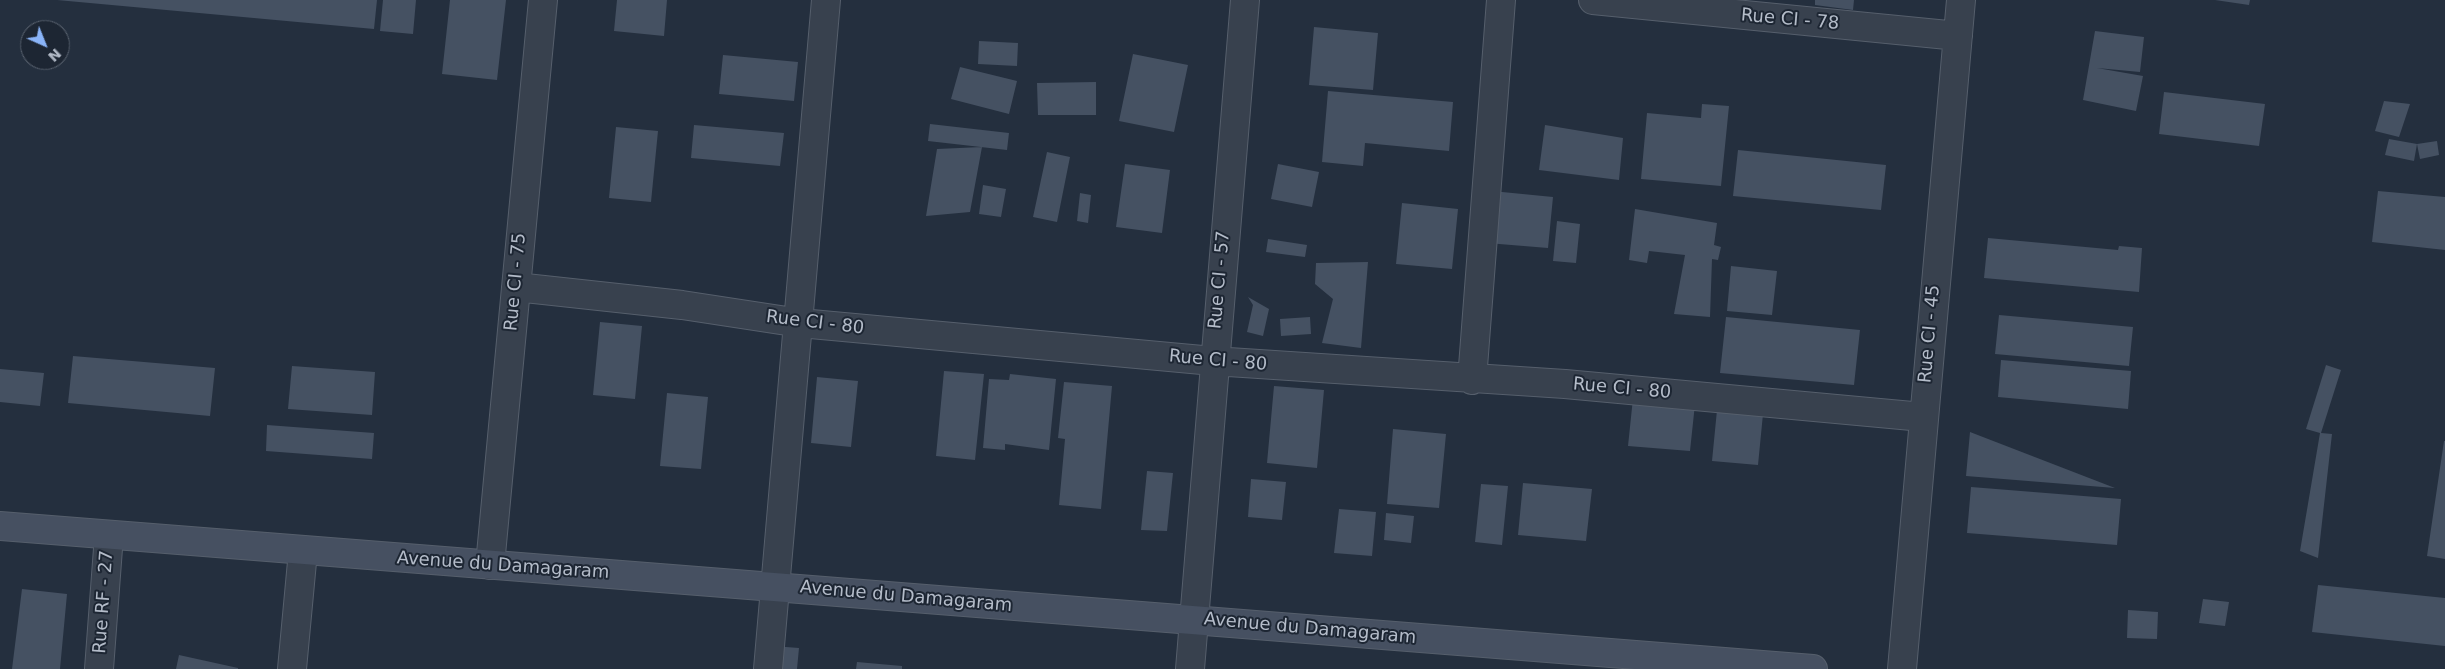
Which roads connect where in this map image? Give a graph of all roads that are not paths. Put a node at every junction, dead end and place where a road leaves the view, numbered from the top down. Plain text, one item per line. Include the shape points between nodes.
1 (543, 0) edge
2 (826, 0) edge
3 (1245, 0) edge
4 (1501, 0) edge
5 (1593, 0) edge
6 (1961, 0) edge
7 (1958, 36) junction
8 (516, 287) junction
9 (800, 323) junction
10 (1213, 361) junction
11 (1472, 380) junction
12 (1923, 417) junction
13 (0, 526) edge
14 (109, 535) junction
15 (303, 551) junction
16 (490, 565) junction
17 (775, 587) junction
18 (1194, 620) junction
19 (99, 669) edge
20 (292, 669) edge
21 (768, 669) edge
22 (1190, 669) edge
23 (1813, 669) edge
24 (1902, 669) edge

1 - 8 street, Rue CI - 75
2 - 9 street
3 - 10 street, Rue CI - 57
4 - 11 street
5 - 7 street, Rue CI - 78
6 - 7 street, Rue CI - 45
7 - 12 street, Rue CI - 45
8 - 9 street, Rue CI - 80 via 682,305
8 - 16 street, Rue CI - 75
9 - 10 street, Rue CI - 80
9 - 17 street
10 - 11 street, Rue CI - 80
10 - 18 street, Rue CI - 57
11 - 12 street, Rue CI - 80 via 1565,384
12 - 24 street, Rue CI - 45
13 - 14 street, Avenue du Damagaram
14 - 15 street, Avenue du Damagaram
14 - 19 street, Rue RF - 27
15 - 16 street, Avenue du Damagaram
15 - 20 street
16 - 17 street, Avenue du Damagaram
17 - 18 street, Avenue du Damagaram
17 - 21 street
18 - 22 street, Rue CI - 57
18 - 23 street, Avenue du Damagaram

